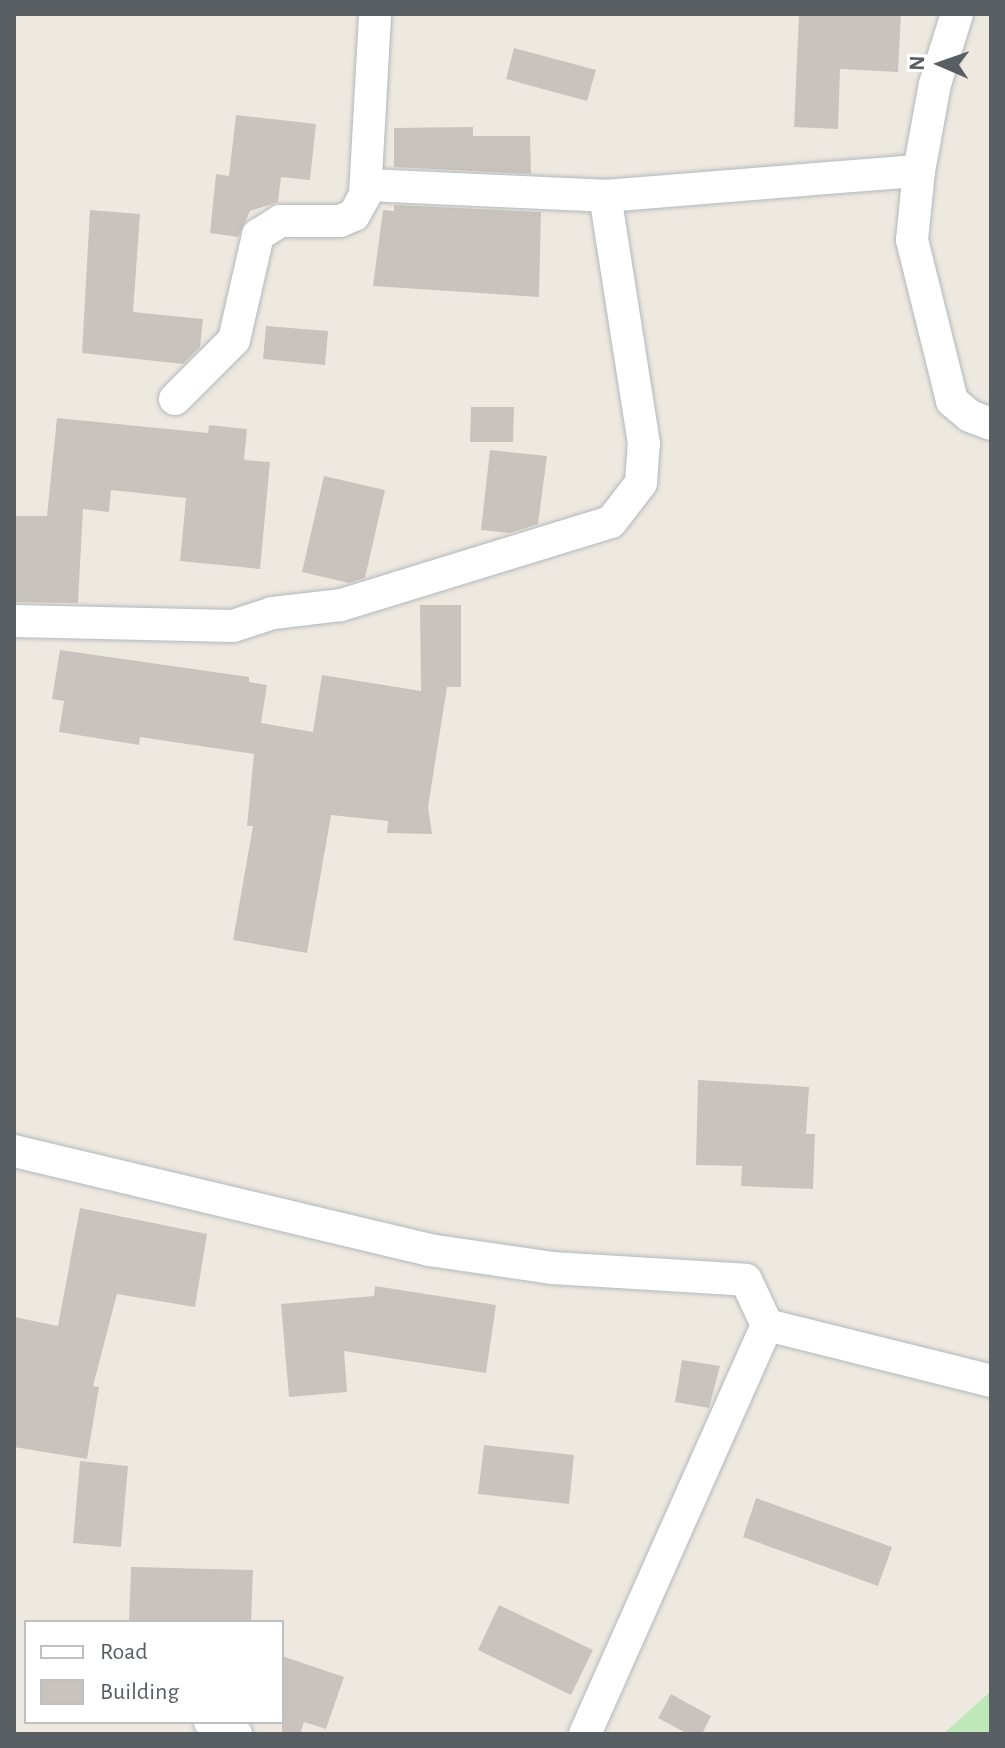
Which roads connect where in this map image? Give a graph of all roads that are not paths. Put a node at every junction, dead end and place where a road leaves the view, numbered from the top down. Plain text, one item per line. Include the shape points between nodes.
1 (375, 14) edge
2 (957, 14) edge
3 (919, 171) junction
4 (367, 185) junction
5 (605, 196) junction
6 (175, 399) dead end
7 (991, 424) edge
8 (14, 621) edge
9 (14, 1151) edge
10 (767, 1325) junction
11 (991, 1381) edge
12 (214, 1724) edge
13 (236, 1734) edge
14 (585, 1734) edge

1 - 4 street
2 - 3 street via 935,84
3 - 5 street
3 - 7 street via 912,240 952,401
4 - 5 street
4 - 6 street via 354,215 340,221 280,221 258,235 234,340
5 - 8 street via 644,444 641,483 611,522 341,605 273,613 233,626
9 - 10 street via 429,1250 552,1268 725,1275 746,1280
10 - 11 street
10 - 14 street
12 - 13 street

